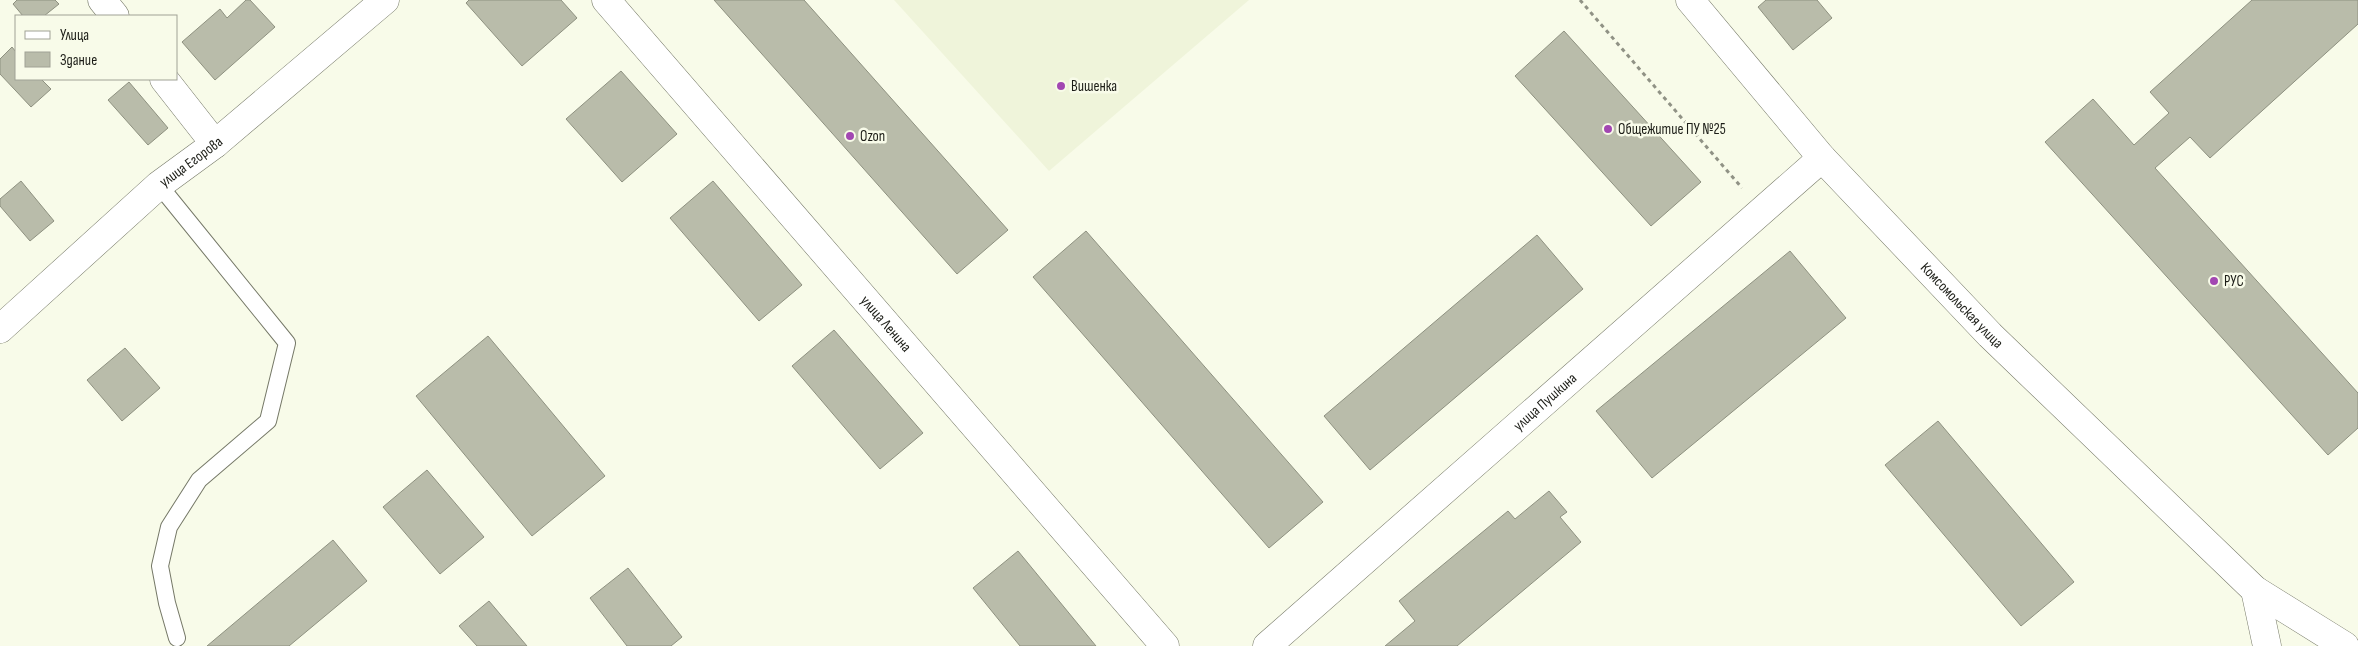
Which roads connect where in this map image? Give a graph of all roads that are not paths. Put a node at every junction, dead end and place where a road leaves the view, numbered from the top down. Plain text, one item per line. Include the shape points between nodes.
1 (102, 0) edge
2 (385, 0) edge
3 (606, 0) edge
4 (1690, 0) edge
5 (114, 15) edge
6 (165, 80) edge
7 (215, 144) junction
8 (1822, 158) junction
9 (159, 185) junction
10 (0, 329) edge
11 (2255, 590) junction
12 (177, 638) dead end
13 (1165, 646) edge
14 (1268, 646) edge
15 (2267, 646) edge
16 (2345, 646) edge

1 - 5 street
2 - 7 street, улица Егорова
3 - 13 street, улица Ленина
4 - 8 street, Комсомольская улица
6 - 7 street
7 - 9 street, улица Егорова
8 - 11 street, Комсомольская улица via 1990,335
8 - 14 street, улица Пушкина
9 - 10 street, улица Егорова
9 - 12 lane via 287,343 268,421 199,480 169,527 160,566
11 - 15 street
11 - 16 street, Комсомольская улица

